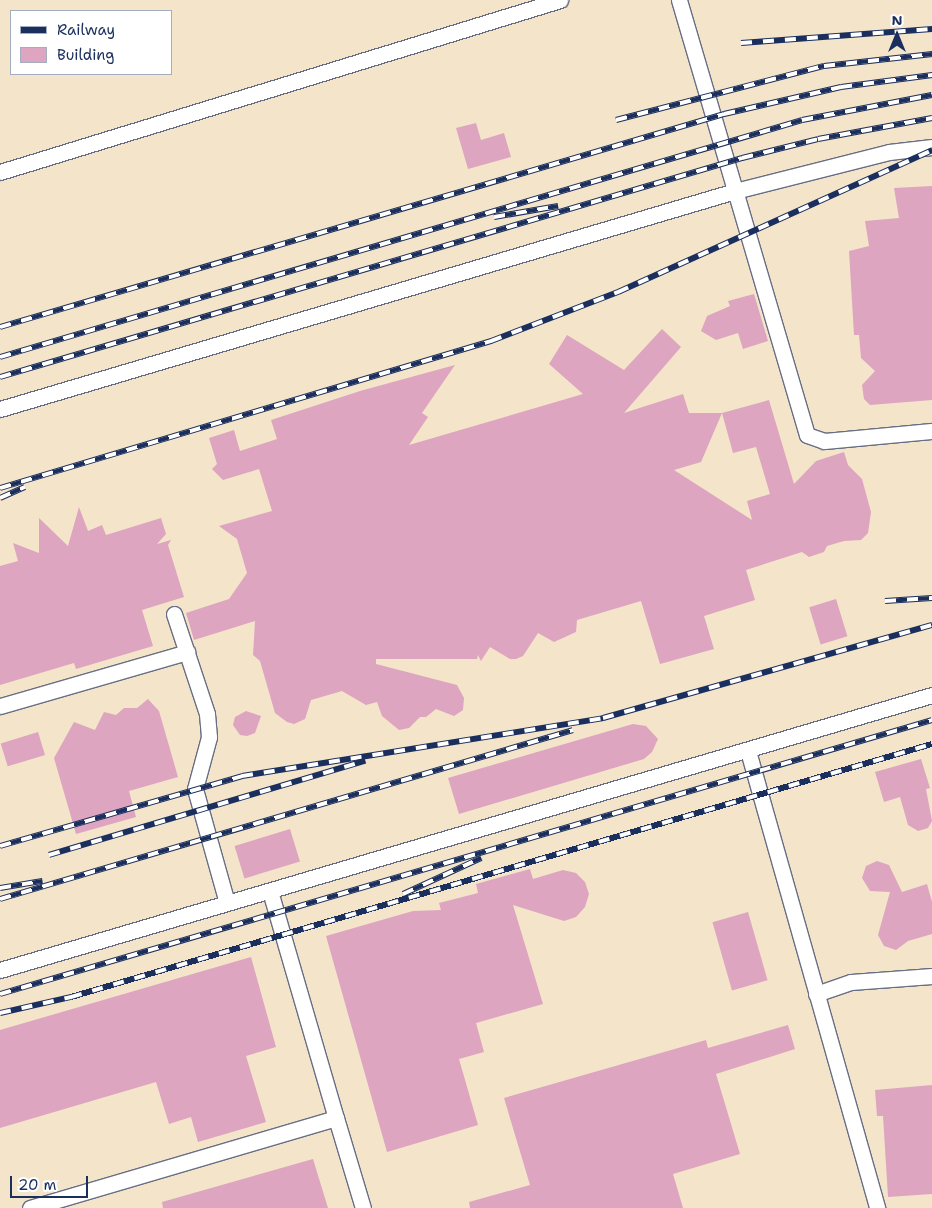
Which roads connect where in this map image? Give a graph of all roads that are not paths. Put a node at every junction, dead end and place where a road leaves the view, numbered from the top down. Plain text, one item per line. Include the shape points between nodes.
1 (678, 0) edge
2 (552, 1) edge
3 (932, 147) edge
4 (0, 172) edge
5 (736, 191) junction
6 (0, 409) edge
7 (932, 431) edge
8 (174, 614) dead end
9 (186, 652) junction
10 (932, 695) edge
11 (0, 706) edge
12 (748, 751) junction
13 (270, 891) junction
14 (228, 903) junction
15 (0, 970) edge
16 (932, 976) edge
17 (816, 994) junction
18 (336, 1118) junction
19 (30, 1208) edge
20 (363, 1208) edge
21 (877, 1208) edge

1 - 5 lane
2 - 4 lane
3 - 5 lane via 889,152
5 - 6 lane
5 - 7 lane via 807,436 824,441
8 - 9 lane
9 - 11 lane
9 - 14 lane via 207,714 209,737 195,789
10 - 12 lane
12 - 13 lane
12 - 17 lane
13 - 14 lane
13 - 18 lane
14 - 15 lane
16 - 17 lane via 851,982
17 - 21 lane
18 - 19 lane
18 - 20 lane

